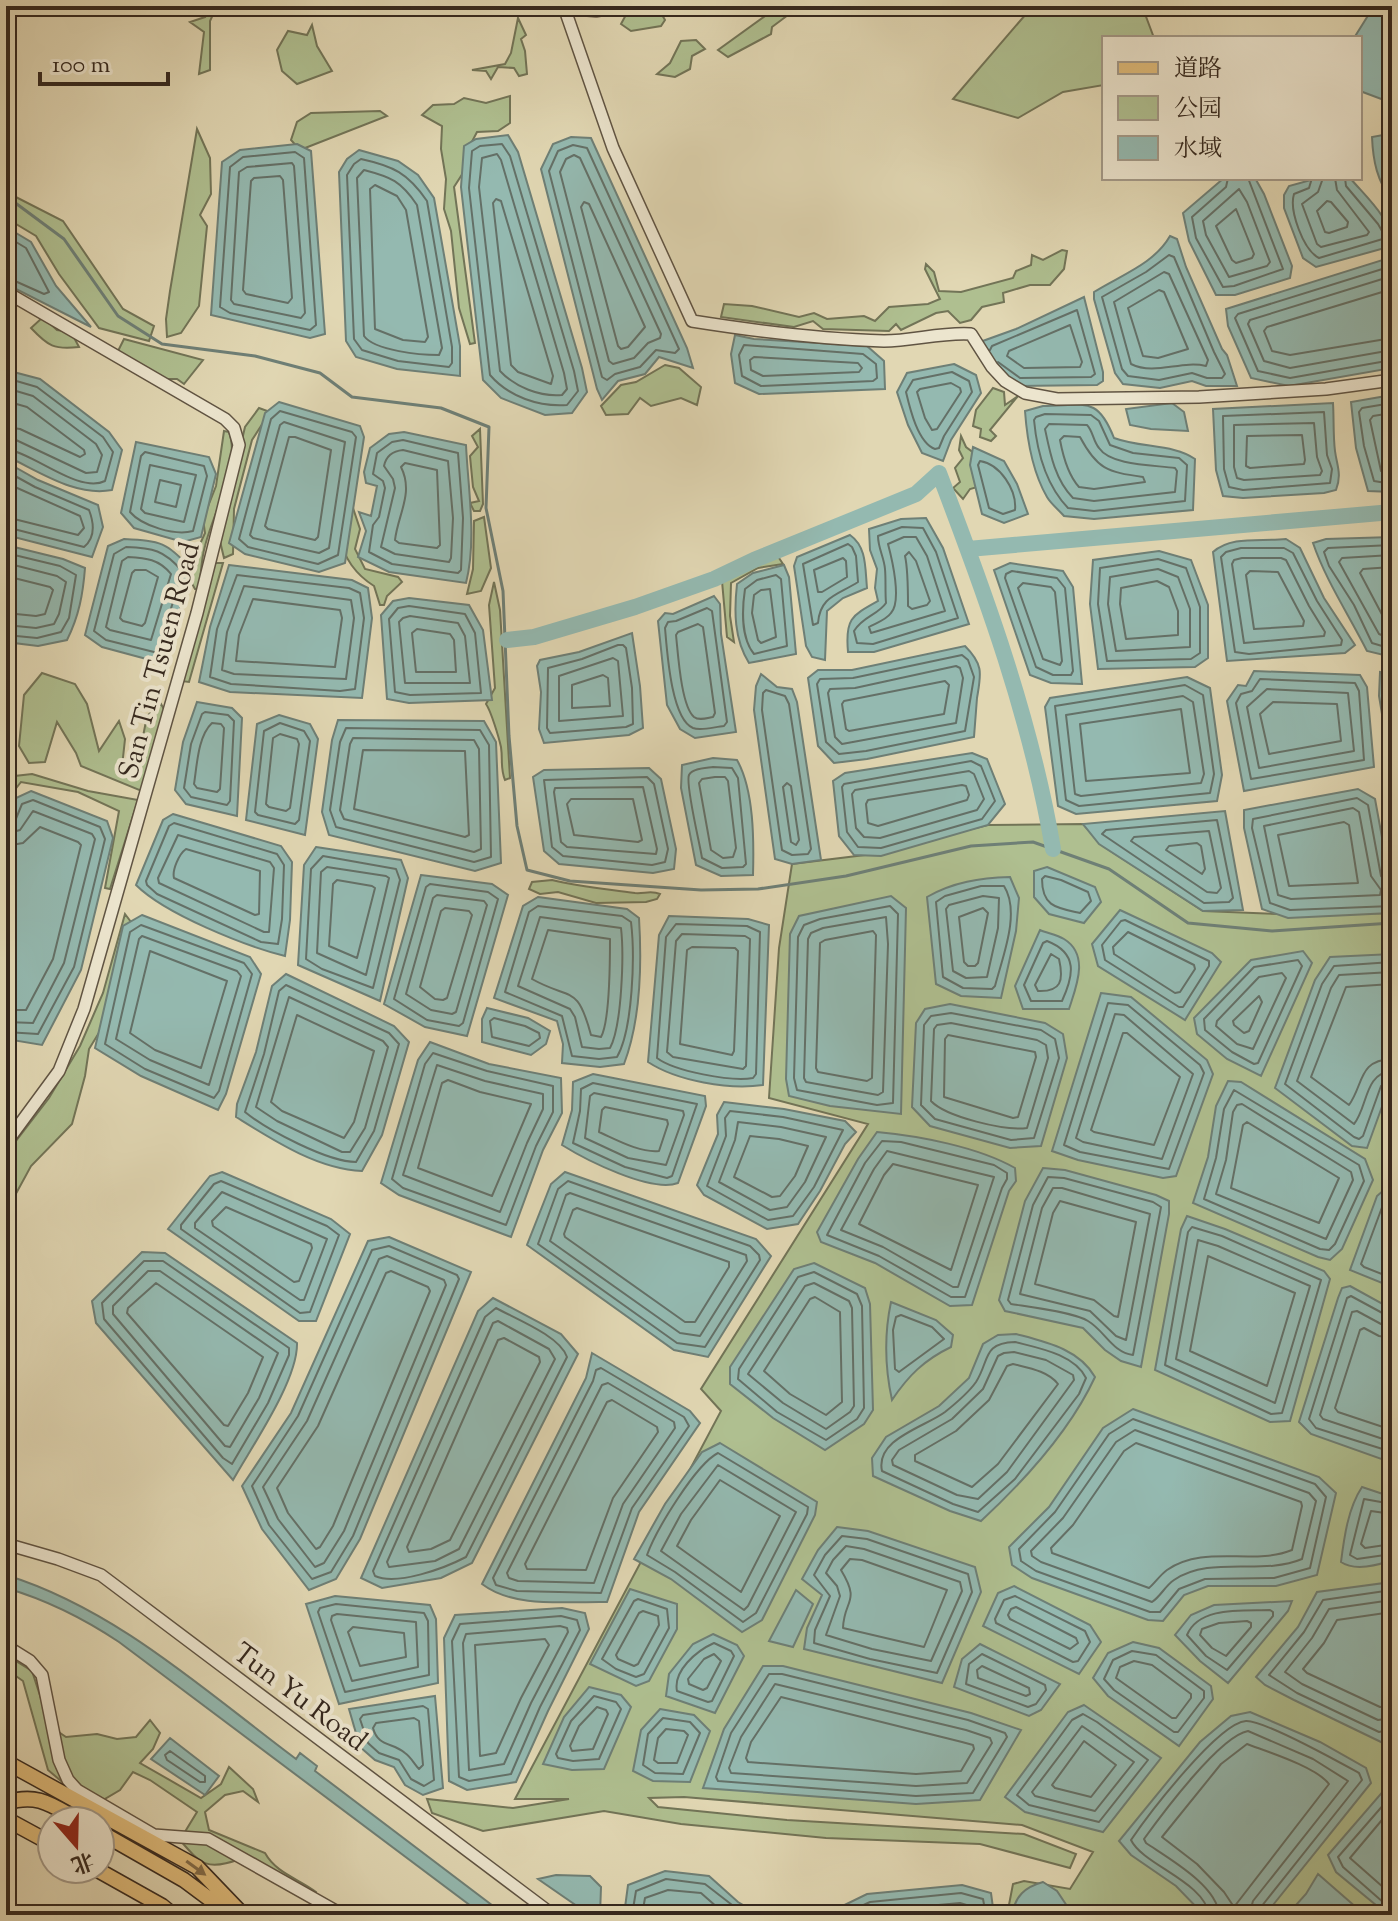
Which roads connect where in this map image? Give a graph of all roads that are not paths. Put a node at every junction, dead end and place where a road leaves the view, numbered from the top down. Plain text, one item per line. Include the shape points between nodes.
1 (544, 6) edge
2 (623, 6) edge
3 (564, 7) edge
4 (6, 292) edge
5 (1392, 380) edge
6 (6, 1143) edge
7 (6, 1544) edge
8 (6, 1646) edge
9 (6, 1762) edge
10 (6, 1803) edge
11 (49, 1805) edge
12 (6, 1819) edge
13 (36, 1835) edge
14 (116, 1841) edge
15 (116, 1880) edge
16 (173, 1915) edge
17 (231, 1915) edge
18 (243, 1915) edge
19 (343, 1915) edge
20 (553, 1915) edge

1 - 3 main road
2 - 3 main road
3 - 5 street via 613,148 692,321 880,341 971,334 1005,381 1025,393 1057,399 1199,397
4 - 6 street, San Tin Tsuen Road via 225,419 239,445 197,613 84,1009 59,1071
7 - 20 street, Tun Yu Road via 101,1575
8 - 19 street via 42,1675 59,1760 77,1790 154,1835 208,1839
9 -> 18 main road via 197,1867
10 - 11 main road via 36,1798
12 - 13 main road
14 - 17 main road via 184,1880
15 - 16 main road

